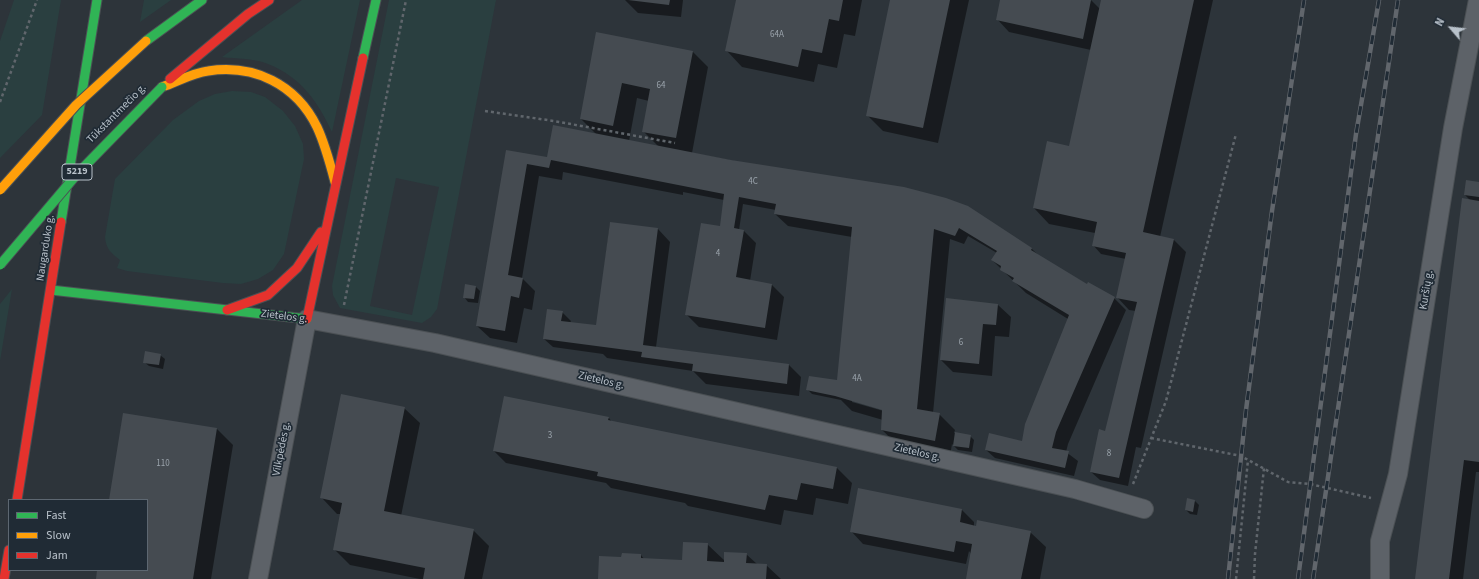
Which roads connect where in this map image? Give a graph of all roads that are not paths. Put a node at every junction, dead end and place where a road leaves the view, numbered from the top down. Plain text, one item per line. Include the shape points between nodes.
1 (97, 0) edge
2 (202, 0) edge
3 (269, 0) edge
4 (376, 0) edge
5 (1478, 0) edge
6 (162, 87) junction
7 (336, 183) junction
8 (0, 190) edge
9 (327, 222) junction
10 (0, 265) edge
11 (51, 290) junction
12 (227, 310) junction
13 (307, 319) junction
14 (17, 499) edge
15 (1144, 509) dead end
16 (8, 556) edge
17 (4, 579) edge
18 (258, 579) edge
19 (1380, 579) edge

1 - 11 main road, Naugarduko g.
2 - 8 main road, bridge via 146,41 76,105
3 - 6 main road, Tūkstantmečio g. / 5219 via 248,14
4 - 7 main road
5 - 19 street, Kuršių g. via 1453,128 1398,474 1380,541
6 - 7 main road via 207,72 250,70 268,76 285,88 314,121
6 - 10 main road, Tūkstantmečio g. / 5219, bridge via 61,190
7 - 9 main road
9 - 12 main road via 297,268 268,295
9 - 13 main road
11 - 12 main road, Zietelos g.
11 - 14 main road, Naugarduko g.
12 - 13 main road, Zietelos g.
13 - 15 street, Zietelos g. via 442,345 1068,487
13 - 18 street, Vilkpėdės g.
16 - 17 main road

